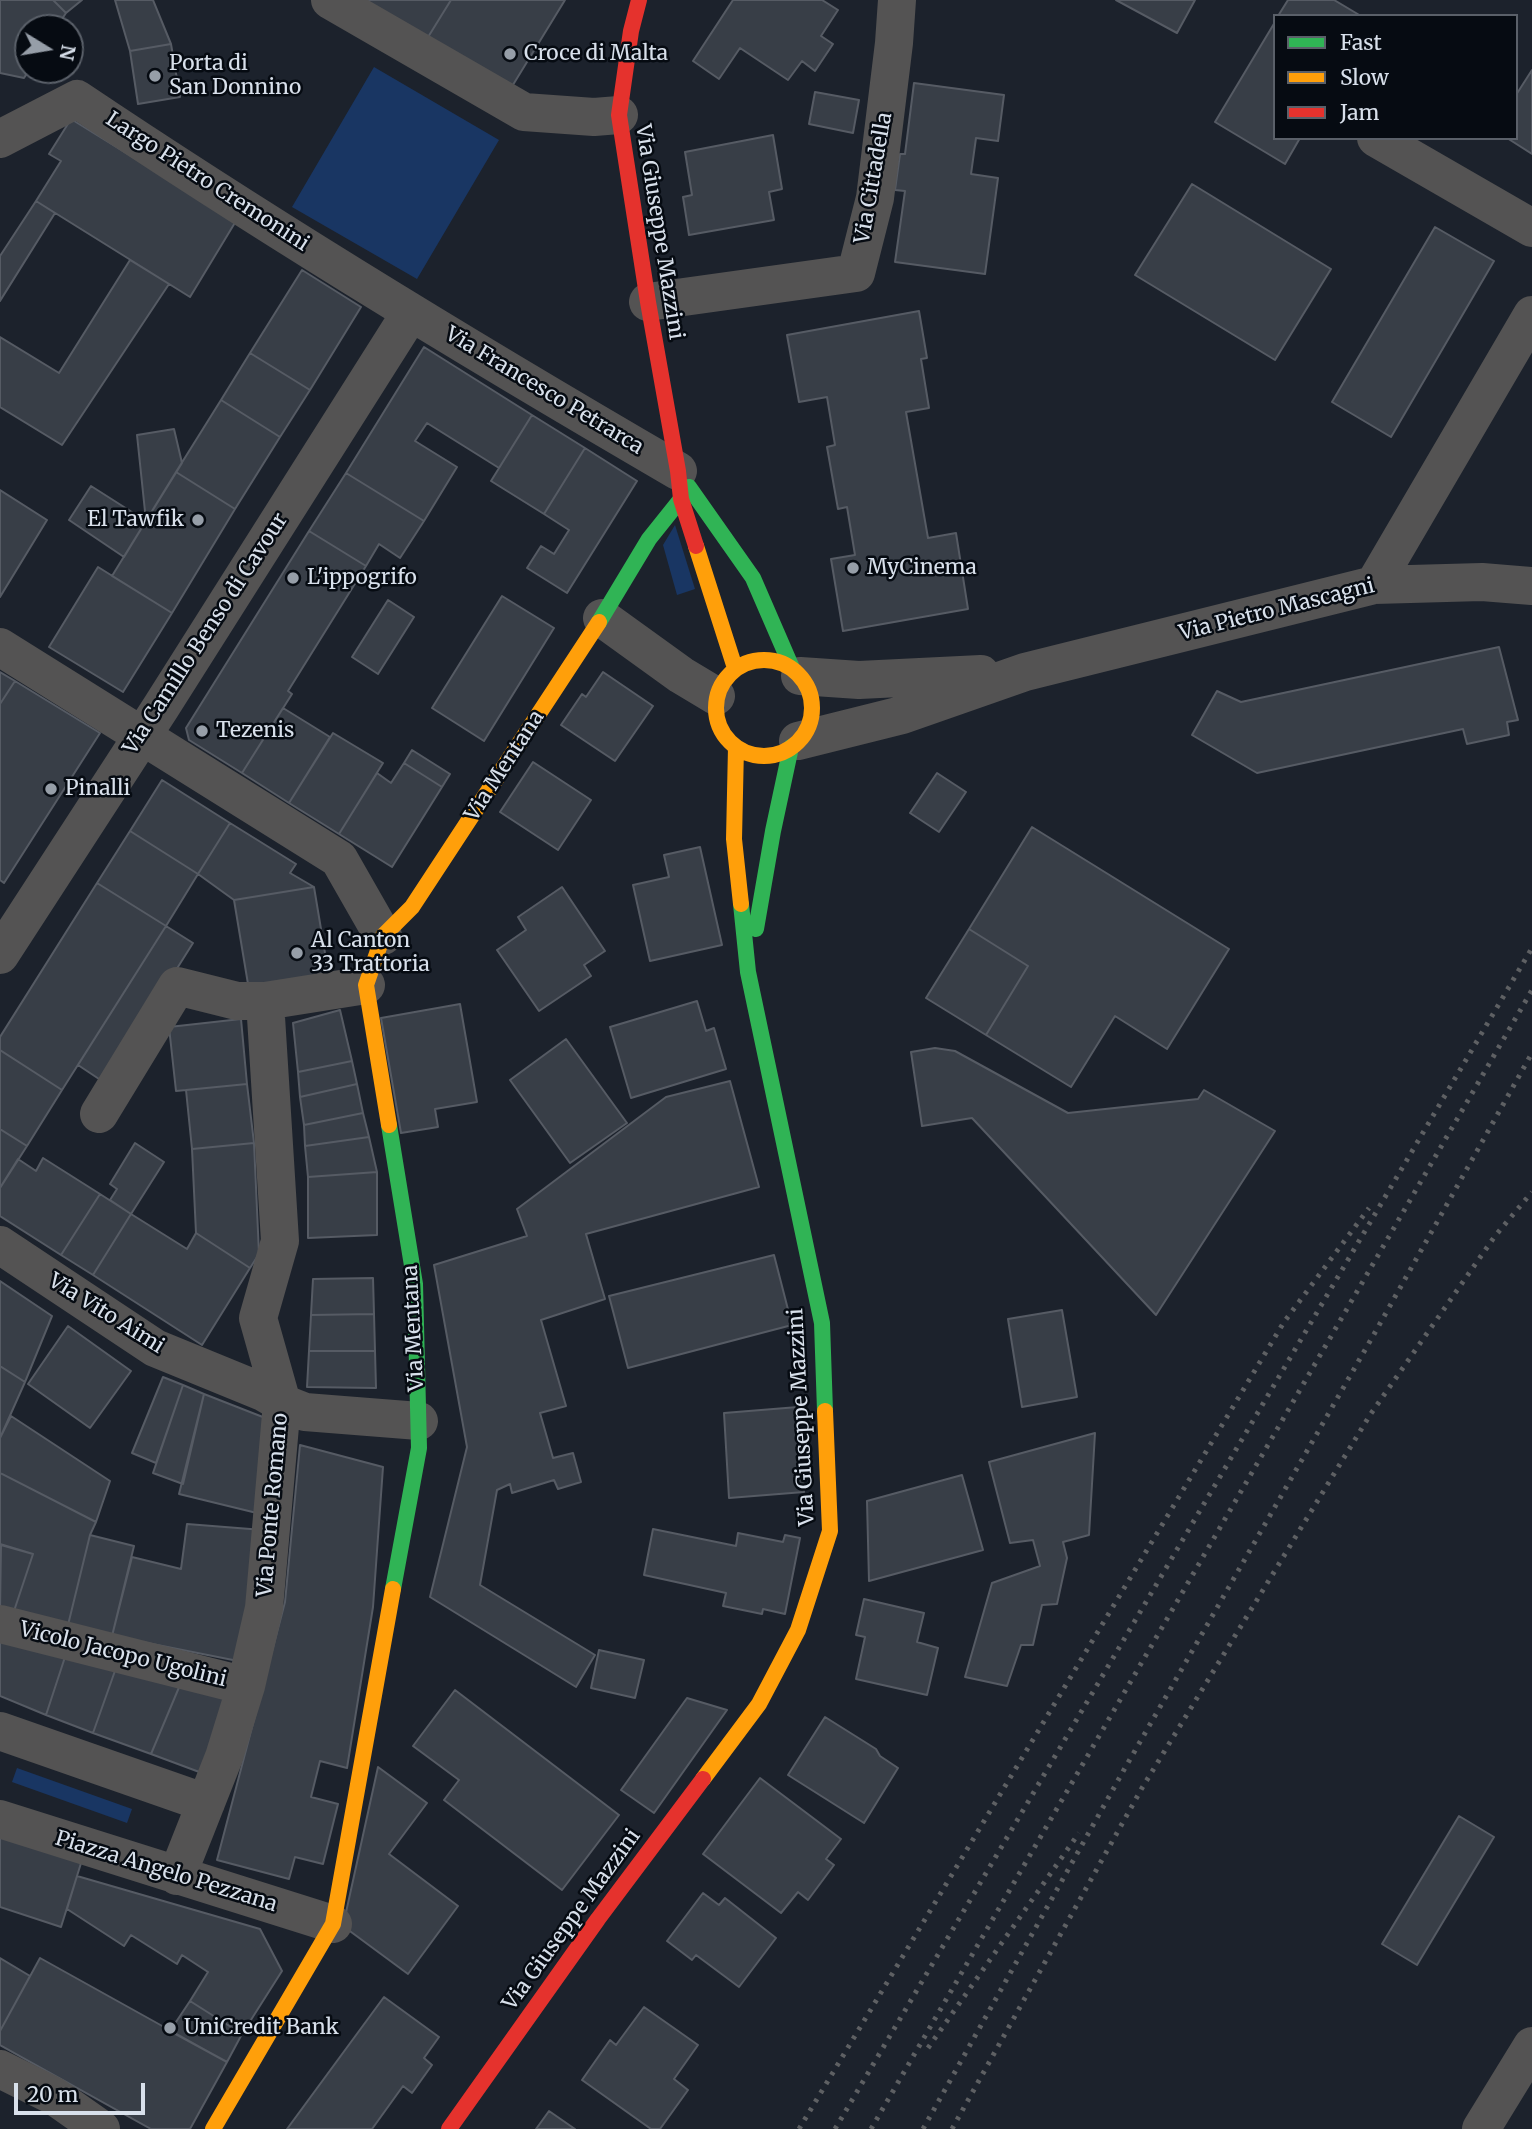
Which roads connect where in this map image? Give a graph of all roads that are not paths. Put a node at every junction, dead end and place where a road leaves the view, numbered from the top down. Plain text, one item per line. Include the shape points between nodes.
1 (330, 0) edge
2 (639, 0) edge
3 (897, 0) edge
4 (619, 115) junction
5 (0, 139) edge
6 (1379, 140) edge
7 (1532, 228) edge
8 (648, 302) junction
9 (411, 312) junction
10 (1532, 315) edge
11 (680, 485) junction
12 (1374, 585) junction
13 (1532, 586) edge
14 (602, 618) junction
15 (0, 647) edge
16 (796, 672) junction
17 (1025, 672) junction
18 (726, 682) junction
19 (141, 735) junction
20 (794, 744) junction
21 (736, 747) junction
22 (383, 936) junction
23 (0, 955) edge
24 (748, 972) junction
25 (366, 985) junction
26 (265, 1001) junction
27 (99, 1114) dead end
28 (0, 1245) edge
29 (282, 1403) junction
30 (418, 1421) junction
31 (0, 1624) edge
32 (246, 1686) junction
33 (0, 1731) edge
34 (206, 1803) junction
35 (0, 1819) edge
36 (177, 1876) junction
37 (332, 1924) junction
38 (1532, 2046) edge
39 (0, 2068) edge
40 (101, 2129) edge
41 (214, 2129) edge
42 (449, 2129) edge
43 (1481, 2129) edge

1 - 4 street via 524,112
2 - 4 street, Via Giuseppe Mazzini
3 - 8 street, Via Cittadella via 875,198 856,273
4 - 8 street, Via Giuseppe Mazzini
5 - 9 street, Largo Pietro Cremonini via 77,99
6 - 7 street
8 - 11 street, Via Giuseppe Mazzini
9 - 11 street, Via Francesco Petrarca
9 - 19 street, Via Camillo Benso di Cavour
10 - 12 street
11 - 14 street, Via Mentana
11 - 16 street, Via Giuseppe Mazzini via 753,578
11 - 18 street, Via Giuseppe Mazzini
12 - 13 street, Via Pietro Mascagni via 1482,582
12 - 17 street, Via Pietro Mascagni
14 - 18 street via 681,675
14 - 22 street, Via Mentana via 412,907
15 - 19 street
16 - 17 street, Via Pietro Mascagni via 859,680
16 - 18 street via 777,661 755,660
16 - 20 street via 808,691 811,714
17 - 20 street, Via Pietro Mascagni via 902,715
18 - 21 street via 715,709 724,736
19 - 22 street via 339,859
19 - 23 street, Via Camillo Benso di Cavour
20 - 21 street via 762,756
20 - 24 street
21 - 24 street, Via Giuseppe Mazzini via 734,839
22 - 25 street, Via Mentana
24 - 42 street, Via Giuseppe Mazzini via 822,1324 830,1531 798,1630 758,1704
25 - 26 street
25 - 30 street, Via Mentana via 415,1284
26 - 27 street via 237,1001 177,986
26 - 29 street, Via Ponte Romano via 280,1241 258,1318
28 - 29 street, Via Vito Aimi via 155,1348
29 - 30 street, Via Vito Aimi via 305,1412
29 - 32 street, Via Ponte Romano via 264,1608
30 - 37 street, Via Mentana via 419,1448
31 - 32 street, Vicolo Jacopo Ugolini
32 - 34 street, Via Ponte Romano
33 - 34 street
34 - 36 street, Via Ponte Romano
35 - 36 street, Piazza Angelo Pezzana
36 - 37 street, Piazza Angelo Pezzana
37 - 41 street, Via Mentana
38 - 43 street
39 - 40 street via 54,2096

